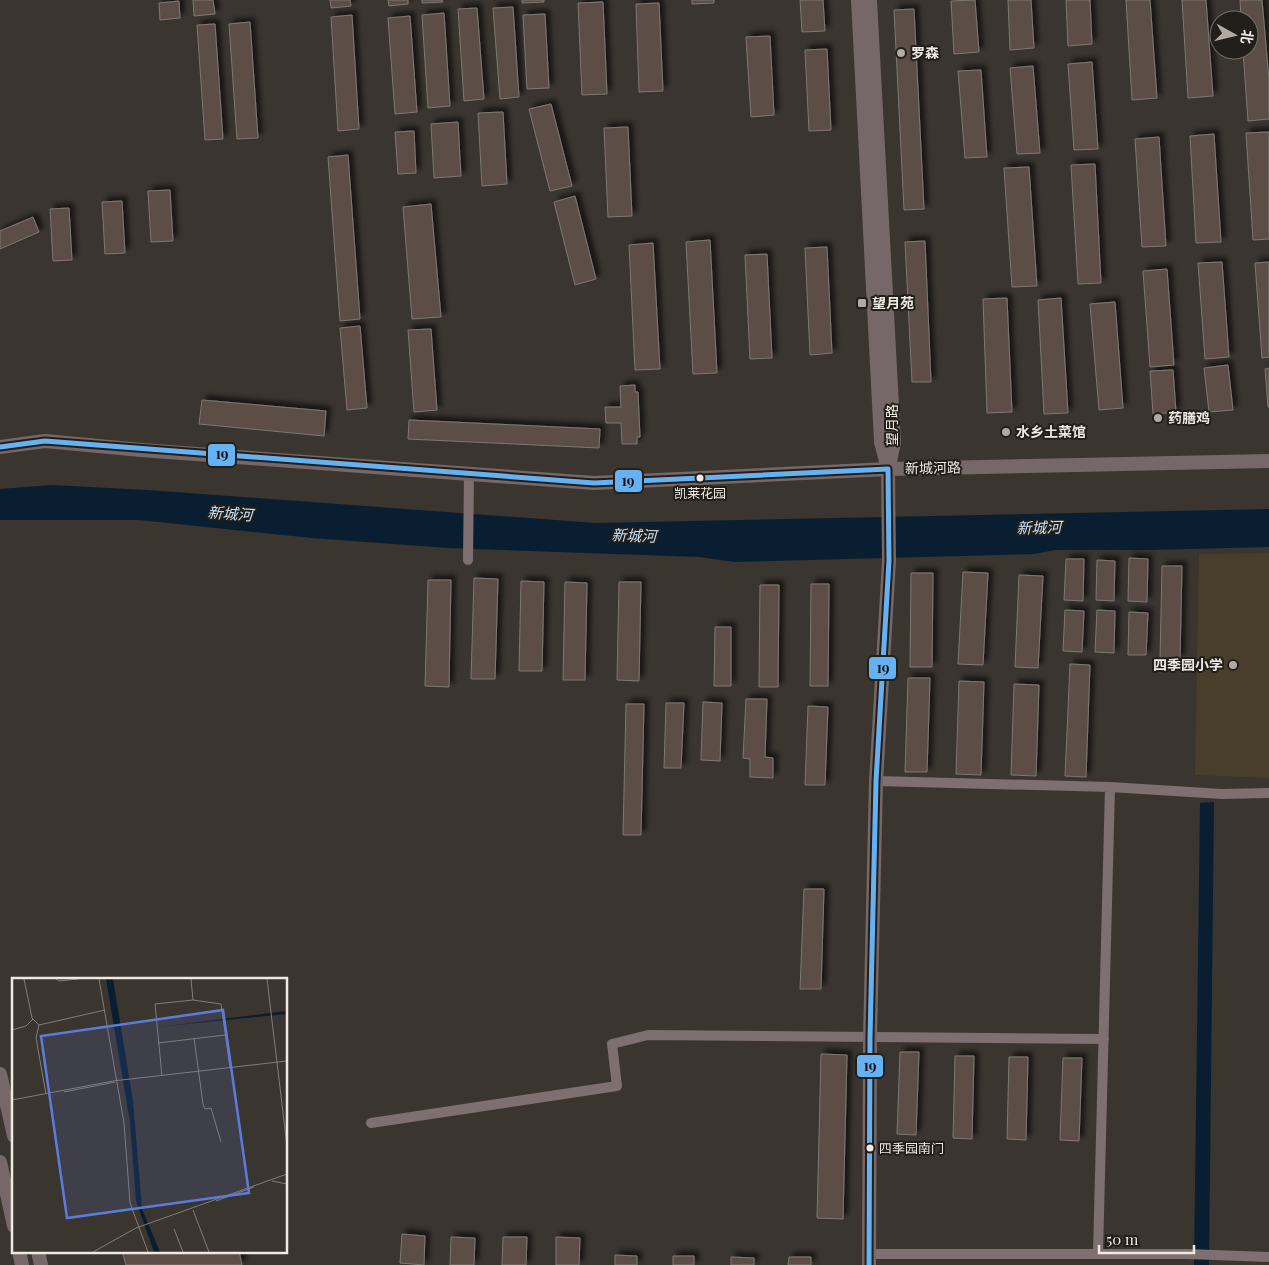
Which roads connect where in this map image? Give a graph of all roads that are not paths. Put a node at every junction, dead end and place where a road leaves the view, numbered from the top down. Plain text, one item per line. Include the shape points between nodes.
1 (858, 0) edge
2 (870, 0) edge
3 (0, 447) edge
4 (1269, 461) edge
5 (888, 469) junction
6 (469, 474) junction
7 (468, 560) dead end
8 (876, 781) junction
9 (1110, 787) junction
10 (1269, 793) edge
11 (870, 1038) junction
12 (1104, 1039) junction
13 (0, 1074) edge
14 (371, 1123) dead end
15 (12, 1127) edge
16 (0, 1162) edge
17 (12, 1217) edge
18 (19, 1252) edge
19 (38, 1252) edge
20 (1098, 1254) junction
21 (1269, 1257) edge
22 (869, 1259) edge
23 (22, 1265) edge
24 (41, 1265) edge

1 - 5 street, 望月路 via 881,442
2 - 5 street, 望月路 via 894,442
3 - 6 street, 新城河路 via 45,441
4 - 5 street, 新城河路
5 - 6 street, 新城河路 via 594,483
5 - 8 street via 889,561
6 - 7 street
8 - 9 street
8 - 11 street
9 - 10 street via 1222,794
9 - 12 street
11 - 12 street
11 - 14 street via 648,1035 612,1044 617,1086
11 - 22 street
12 - 20 street
13 - 15 street
16 - 17 street
18 - 23 street
19 - 24 street
20 - 21 street
20 - 22 street

